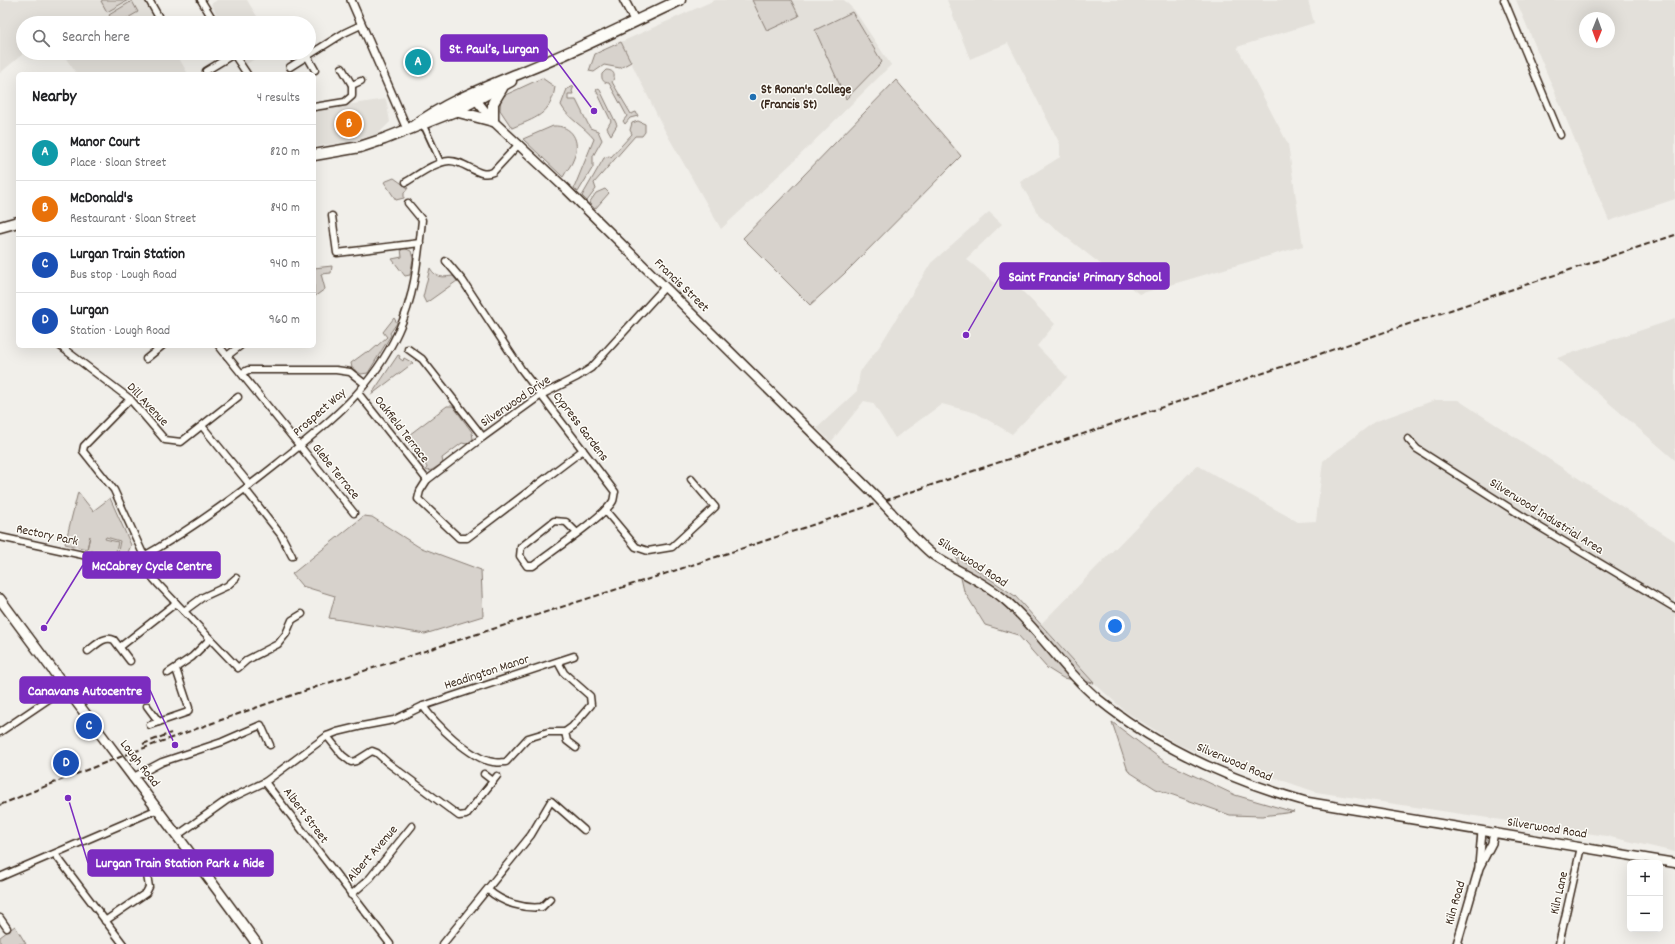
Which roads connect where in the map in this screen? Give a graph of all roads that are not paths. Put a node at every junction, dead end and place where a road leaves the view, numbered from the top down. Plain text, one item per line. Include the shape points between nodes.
1 (202, 0) edge
2 (350, 0) edge
3 (624, 0) edge
4 (680, 0) edge
5 (1504, 0) edge
6 (151, 1) edge
7 (158, 16) edge
8 (211, 16) edge
9 (635, 21) junction
10 (361, 25) junction
11 (316, 50) edge
12 (223, 60) edge
13 (237, 60) edge
14 (301, 60) edge
15 (309, 60) edge
16 (290, 67) dead end
17 (342, 68) dead end
18 (315, 70) dead end
19 (206, 71) dead end
20 (526, 71) junction
21 (246, 72) edge
22 (361, 81) dead end
23 (352, 86) junction
24 (503, 86) junction
25 (474, 97) junction
26 (316, 107) edge
27 (455, 111) junction
28 (493, 121) junction
29 (423, 124) junction
30 (409, 128) junction
31 (1560, 136) dead end
32 (519, 144) junction
33 (316, 155) edge
34 (441, 163) junction
35 (409, 182) dead end
36 (408, 202) dead end
37 (332, 216) dead end
38 (16, 222) edge
39 (1, 226) edge
40 (420, 242) junction
41 (446, 261) dead end
42 (664, 288) junction
43 (63, 348) edge
44 (160, 348) edge
45 (221, 348) edge
46 (238, 348) edge
47 (408, 349) dead end
48 (228, 356) junction
49 (146, 359) dead end
50 (242, 373) junction
51 (365, 384) junction
52 (358, 393) junction
53 (541, 395) junction
54 (238, 397) dead end
55 (130, 399) junction
56 (202, 426) junction
57 (483, 438) junction
58 (1408, 440) dead end
59 (299, 446) junction
60 (583, 450) junction
61 (691, 479) dead end
62 (427, 480) junction
63 (250, 485) junction
64 (245, 489) junction
65 (876, 496) joint
66 (605, 510) junction
67 (354, 513) dead end
68 (577, 533) junction
69 (0, 536) edge
70 (144, 556) junction
71 (292, 556) dead end
72 (137, 560) junction
73 (236, 578) dead end
74 (0, 599) edge
75 (176, 603) junction
76 (1675, 608) edge
77 (184, 611) junction
78 (302, 614) dead end
79 (210, 639) junction
80 (120, 647) junction
81 (88, 651) dead end
82 (574, 656) dead end
83 (130, 661) dead end
84 (558, 662) junction
85 (176, 669) junction
86 (168, 673) dead end
87 (65, 688) junction
88 (147, 706) dead end
89 (423, 706) junction
90 (159, 722) junction
91 (150, 725) dead end
92 (0, 732) edge
93 (565, 732) junction
94 (328, 736) junction
95 (270, 745) dead end
96 (576, 748) dead end
97 (484, 774) dead end
98 (132, 778) junction
99 (265, 782) junction
100 (158, 809) junction
101 (412, 826) dead end
102 (584, 830) dead end
103 (1482, 831) junction
104 (1494, 832) junction
105 (178, 835) junction
106 (1581, 847) junction
107 (55, 854) junction
108 (1675, 863) edge
109 (1479, 868) junction
110 (147, 875) dead end
111 (0, 877) edge
112 (488, 890) junction
113 (351, 895) junction
114 (550, 899) dead end
115 (0, 918) edge
116 (105, 921) junction
117 (7, 928) dead end
118 (123, 944) edge
119 (257, 944) edge
120 (390, 944) edge
121 (443, 944) edge
122 (1457, 944) edge
123 (1559, 944) edge

1 - 8 street
2 - 10 street
3 - 9 main road
4 - 9 highway
5 - 31 street
6 - 7 street
9 - 20 highway
10 - 11 street
10 - 30 street
12 - 19 street
13 - 21 street
14 - 16 street
15 - 18 street
17 - 23 street
20 - 24 highway
20 - 25 highway
22 - 23 street
23 - 26 street via 352,96 345,102
24 - 25 highway
24 - 28 highway via 493,103
25 - 27 highway
25 - 28 main road, Francis Street
25 - 30 highway via 435,110
27 - 28 highway
27 - 29 highway
28 - 32 main road, Francis Street
29 - 30 highway
29 - 34 street
30 - 33 highway via 384,140 360,147
32 - 34 street via 488,175 456,162
32 - 42 main road, Francis Street
34 - 35 street
36 - 40 street, Prospect Way via 422,220
37 - 40 street via 337,253
38 - 39 highway
40 - 51 street, Prospect Way via 414,289 399,330 390,349
41 - 53 street, Cypress Gardens via 463,281
42 - 53 street, Silverwood Drive via 591,368
42 - 65 main road, Francis Street
43 - 55 street, Dill Avenue
44 - 49 street
45 - 48 street, Glebe Terrace
46 - 48 street
47 - 57 street via 422,359
48 - 50 street, Glebe Terrace
50 - 51 street via 248,370 336,370 350,372
50 - 59 street, Glebe Terrace
51 - 52 street, Prospect Way
52 - 59 street, Prospect Way via 334,418
52 - 62 street, Oakfield Terrace
53 - 57 street, Silverwood Drive
53 - 60 street, Cypress Gardens
54 - 56 street, Dill Avenue
55 - 56 street, Dill Avenue via 165,440 181,442
55 - 70 street via 84,446 83,451 114,490
56 - 63 street
57 - 62 street, Silverwood Drive
58 - 76 street, Silverwood Industrial Area via 1417,449 1538,526
59 - 63 street, Prospect Way
59 - 67 street, Glebe Terrace
60 - 62 street via 464,539 459,538 418,499
60 - 66 street, Cypress Gardens via 615,492 613,501
61 - 66 street via 714,508 672,547 648,552 636,547
63 - 64 street, Prospect Way
64 - 70 street, Prospect Way
64 - 71 street via 281,535
65 - 103 main road, Silverwood Road, bridge via 932,554 1005,600 1098,699 1142,730 1190,758 1265,790 1308,802
66 - 68 street
68 - 68 street via 533,566 527,566 520,556 521,547 554,521 566,522
69 - 72 street, Rectory Park via 115,562
70 - 72 street, Rectory Park
72 - 75 street
73 - 77 street via 227,586 202,597
74 - 87 main road, Lough Road
75 - 77 street
75 - 80 street
77 - 79 street
78 - 79 street via 292,620 278,644 247,660 238,668
79 - 85 street
80 - 81 street via 114,640 106,638
80 - 83 street
82 - 84 street, Headington Manor
84 - 89 street, Headington Manor
84 - 93 street via 564,673 590,696 591,700 577,722
85 - 86 street
85 - 90 street via 189,708 188,712
87 - 92 street
87 - 98 main road, Lough Road
88 - 90 street
89 - 93 street via 448,734 481,758 494,762 506,762 528,738 537,734
89 - 94 street, Headington Manor via 394,720
90 - 91 street
93 - 96 street via 567,741
94 - 97 street via 342,755 351,762 372,751 377,753 459,816 466,815 495,778
94 - 99 street, Headington Manor
95 - 98 street via 261,725 222,742 162,762
98 - 100 main road, Lough Road
99 - 105 street, Albert Street via 227,800
99 - 113 street, Albert Street
100 - 105 main road, Lough Road
100 - 107 street
101 - 113 street, Albert Avenue via 370,878
102 - 112 street via 552,801 531,835
103 - 104 main road, Silverwood Road
103 - 109 street, Kiln Road
104 - 106 main road, Silverwood Road
104 - 109 street, Kiln Road via 1492,843
105 - 119 main road, Lough Road
106 - 108 main road, Silverwood Road
106 - 123 street, Kiln Lane
107 - 111 street
107 - 116 street
109 - 122 street, Kiln Road
110 - 116 street via 149,887 146,893
112 - 114 street via 511,903 531,908 542,907
112 - 121 street
113 - 120 street, Albert Street
115 - 117 street
116 - 118 street

